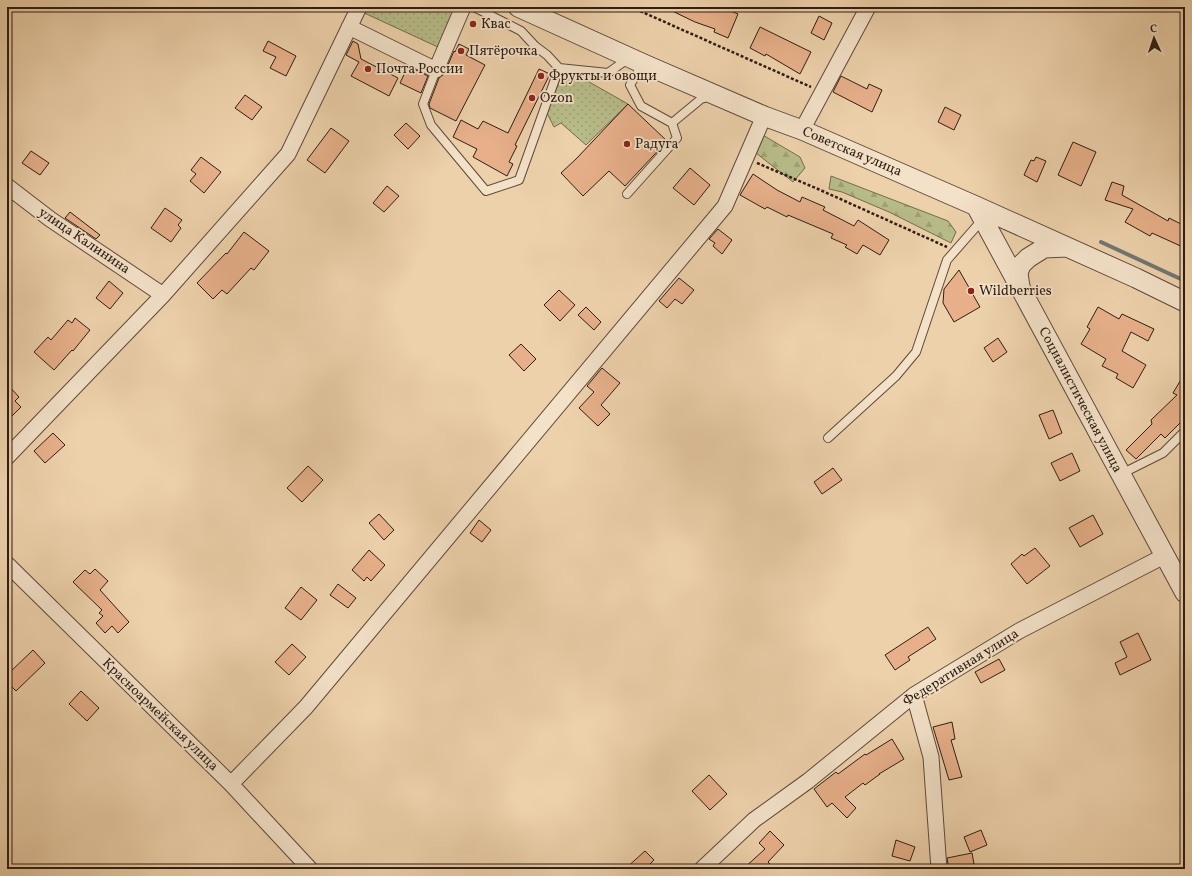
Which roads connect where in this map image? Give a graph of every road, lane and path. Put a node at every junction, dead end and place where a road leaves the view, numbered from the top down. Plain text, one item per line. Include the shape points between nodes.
1 (359, 7) edge
2 (463, 7) edge
3 (474, 7) edge
4 (518, 7) edge
5 (631, 7) edge
6 (868, 7) edge
7 (349, 27) junction
8 (634, 59) junction
9 (559, 68) junction
10 (436, 70) junction
11 (823, 90) junction
12 (716, 95) junction
13 (764, 116) junction
14 (672, 123) junction
15 (802, 130) junction
16 (746, 158) junction
17 (7, 186) edge
18 (627, 194) dead end
19 (980, 212) junction
20 (1068, 247) junction
21 (955, 251) junction
22 (1020, 287) junction
23 (162, 295) junction
24 (1185, 302) edge
25 (1185, 431) edge
26 (828, 438) dead end
27 (7, 456) edge
28 (1120, 474) junction
29 (1164, 556) junction
30 (7, 564) edge
31 (1185, 593) edge
32 (914, 695) junction
33 (231, 784) junction
34 (310, 869) edge
35 (702, 869) edge
36 (939, 869) edge

1 - 7 street
2 - 10 street
3 - 9 lane via 521,31
4 - 8 street, Советская улица
5 - 11 path
6 - 11 street
7 - 10 street
7 - 23 street via 288,154
8 - 9 lane via 608,73
8 - 12 street, Советская улица
8 - 14 lane via 638,72 630,85 641,106
9 - 10 lane via 519,180 486,191 431,125 428,118 423,104
11 - 15 street
12 - 13 street, Советская улица
12 - 14 lane via 701,99
13 - 15 street, Советская улица
13 - 16 street
14 - 18 lane via 677,138
15 - 19 street, Советская улица
16 - 21 path
16 - 33 street via 725,206 306,707
17 - 23 street, улица Калинина
19 - 20 street, Советская улица
19 - 21 lane
19 - 22 street, Социалистическая улица
20 - 22 street via 1044,248 1028,258 1021,264 1018,273
20 - 24 street, Советская улица
21 - 26 lane via 947,260 916,352 896,376
22 - 28 street, Социалистическая улица
23 - 27 street
25 - 28 lane via 1163,453
28 - 29 street, Социалистическая улица
29 - 31 street, Социалистическая улица
29 - 32 street, Федеративная улица via 1019,631
30 - 33 street, Красноармейская улица
32 - 35 street, Федеративная улица via 808,781 754,820
32 - 36 street via 931,757
33 - 34 street, Красноармейская улица

